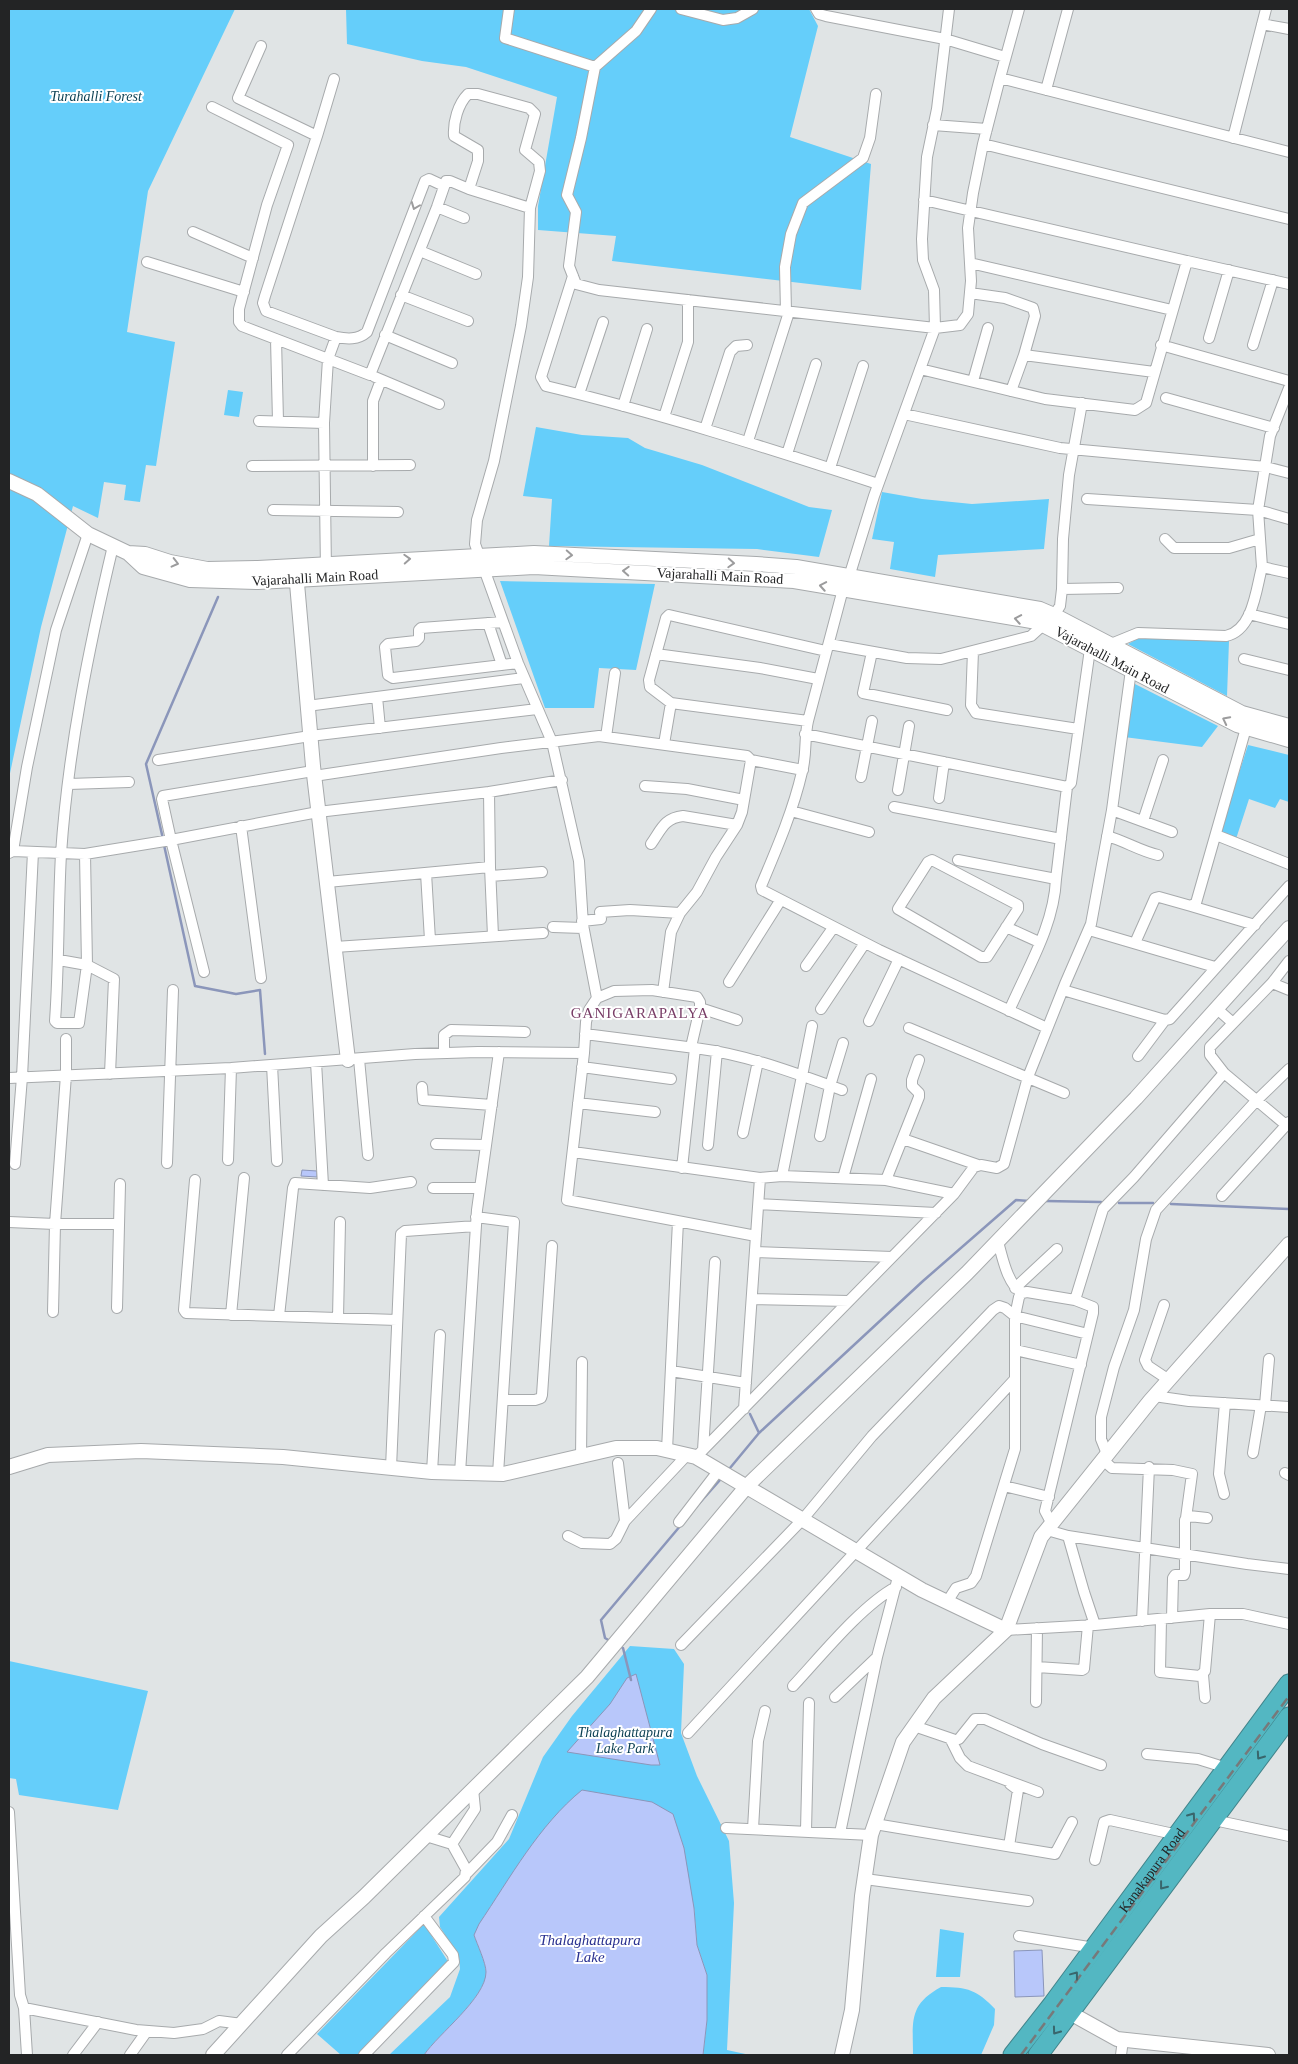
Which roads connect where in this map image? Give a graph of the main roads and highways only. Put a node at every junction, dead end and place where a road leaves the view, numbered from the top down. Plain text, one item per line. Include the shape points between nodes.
1 (1289, 1684) edge
2 (1289, 1717) edge
3 (1283, 1734) edge
4 (1061, 2008) junction
5 (1013, 2055) edge
6 (1038, 2055) edge

4 -> 1 highway, Kanakapura Road via 1094,1948
2 - 3 highway, Kanakapura Road
3 -> 4 highway, Kanakapura Road
4 - 5 highway, Kanakapura Road
4 -> 6 highway, Kanakapura Road

